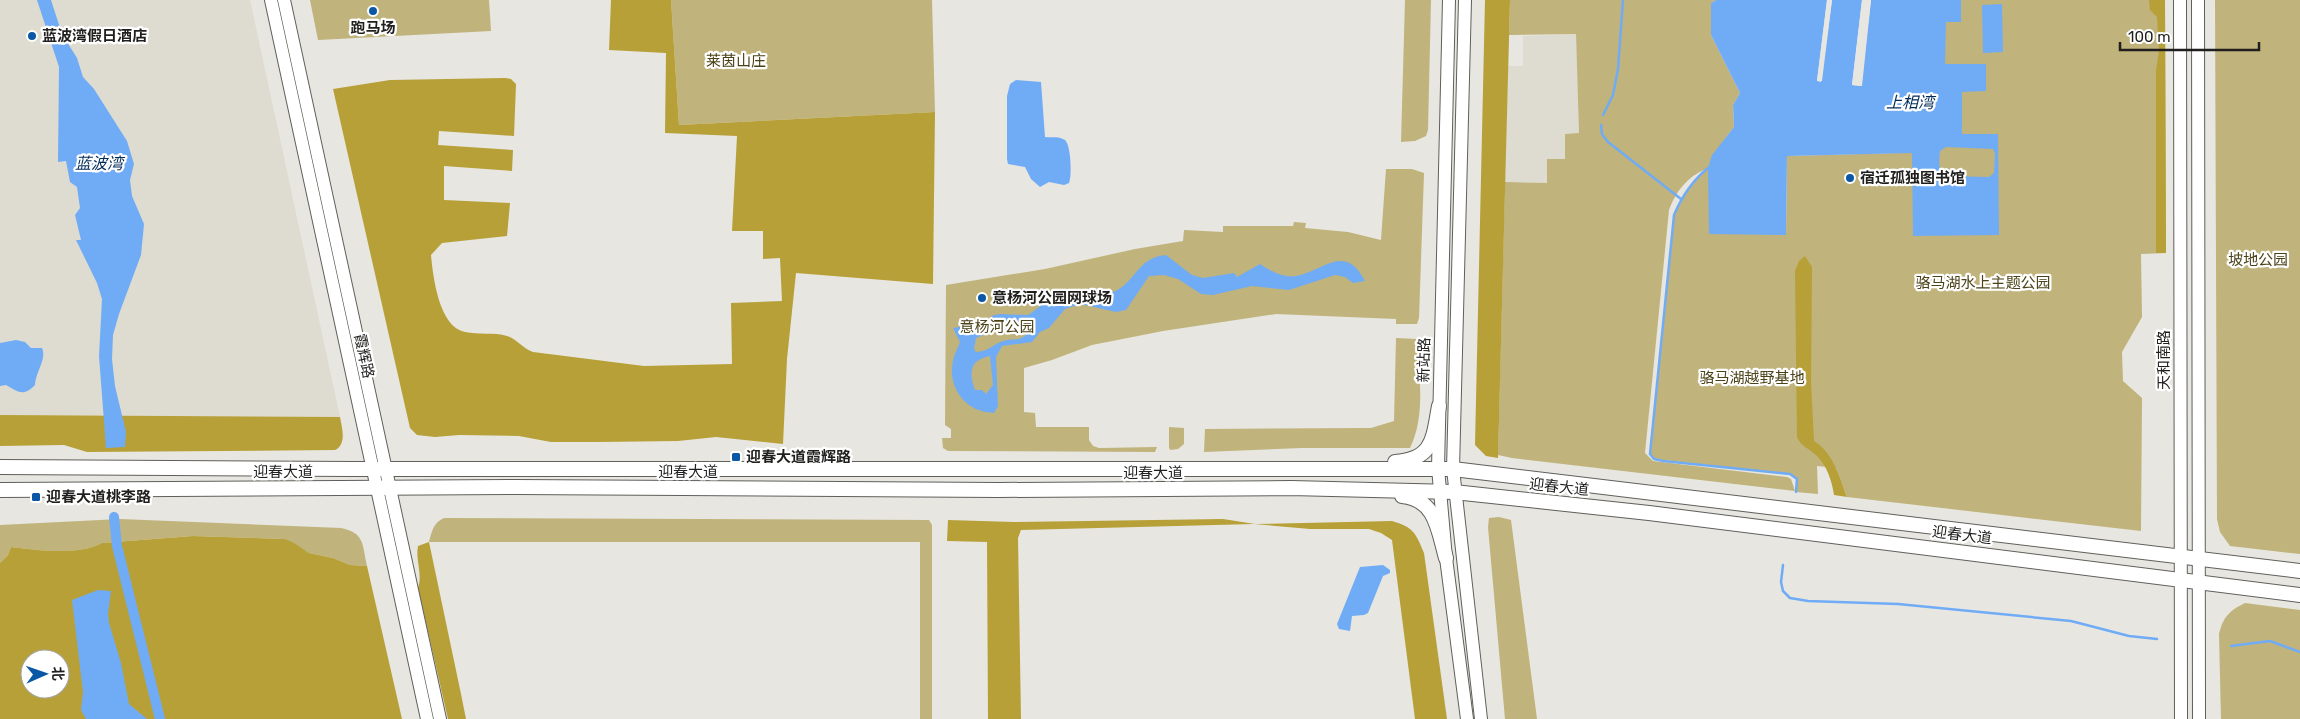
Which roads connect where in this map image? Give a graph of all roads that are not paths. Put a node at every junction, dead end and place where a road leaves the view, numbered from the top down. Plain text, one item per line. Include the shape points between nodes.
1 (271, 0) edge
2 (284, 0) edge
3 (1449, 0) edge
4 (1465, 0) edge
5 (2180, 0) edge
6 (2198, 0) edge
7 (1439, 406) junction
8 (2, 466) edge
9 (298, 468) junction
10 (371, 468) junction
11 (386, 468) junction
12 (476, 468) junction
13 (1438, 468) junction
14 (1277, 469) junction
15 (1366, 469) junction
16 (1453, 469) junction
17 (477, 487) junction
18 (298, 488) junction
19 (1291, 488) junction
20 (383, 489) junction
21 (2, 490) edge
22 (1366, 490) junction
23 (1439, 491) junction
24 (1454, 492) junction
25 (2181, 556) junction
26 (1446, 558) junction
27 (2198, 558) junction
28 (2300, 571) edge
29 (2181, 579) junction
30 (2199, 582) junction
31 (2300, 595) edge
32 (427, 719) edge
33 (440, 719) edge
34 (1467, 719) edge
35 (1481, 719) edge
36 (2181, 719) edge
37 (2199, 719) edge

1 - 10 street, 霞辉路
2 - 11 street, 霞辉路
3 - 7 street, 新站路
4 - 16 street
5 - 25 street, 天和南路
6 - 27 street
7 - 13 street, 新站路
7 - 14 main road via 1433,441 1427,450 1409,461
8 - 9 main road, 迎春大道
8 - 21 main road
9 - 10 main road, 迎春大道
9 - 18 main road
10 - 11 main road, 迎春大道
10 - 20 street, 霞辉路
11 - 12 main road, 迎春大道
11 - 20 street, 霞辉路
12 - 14 main road, 迎春大道
12 - 17 main road
13 - 15 main road, 迎春大道
13 - 16 main road, 迎春大道
13 - 23 street, 新站路
14 - 15 main road, 迎春大道
15 - 22 main road
16 - 24 street
16 - 25 main road, 迎春大道
17 - 19 main road, 迎春大道
17 - 20 main road, 迎春大道
18 - 20 main road, 迎春大道
18 - 21 main road, 迎春大道
19 - 22 main road, 迎春大道
19 - 26 main road via 1411,497 1423,502 1436,523
20 - 32 street, 霞辉路
20 - 33 street, 霞辉路
22 - 23 main road, 迎春大道
23 - 24 main road, 迎春大道
23 - 26 street, 新站路
24 - 29 main road, 迎春大道
24 - 35 street
25 - 27 main road, 迎春大道
25 - 29 street, 天和南路
26 - 34 street, 新站路
27 - 28 main road, 迎春大道
27 - 30 street
29 - 30 main road, 迎春大道
29 - 36 street, 天和南路
30 - 31 main road, 迎春大道
30 - 37 street

